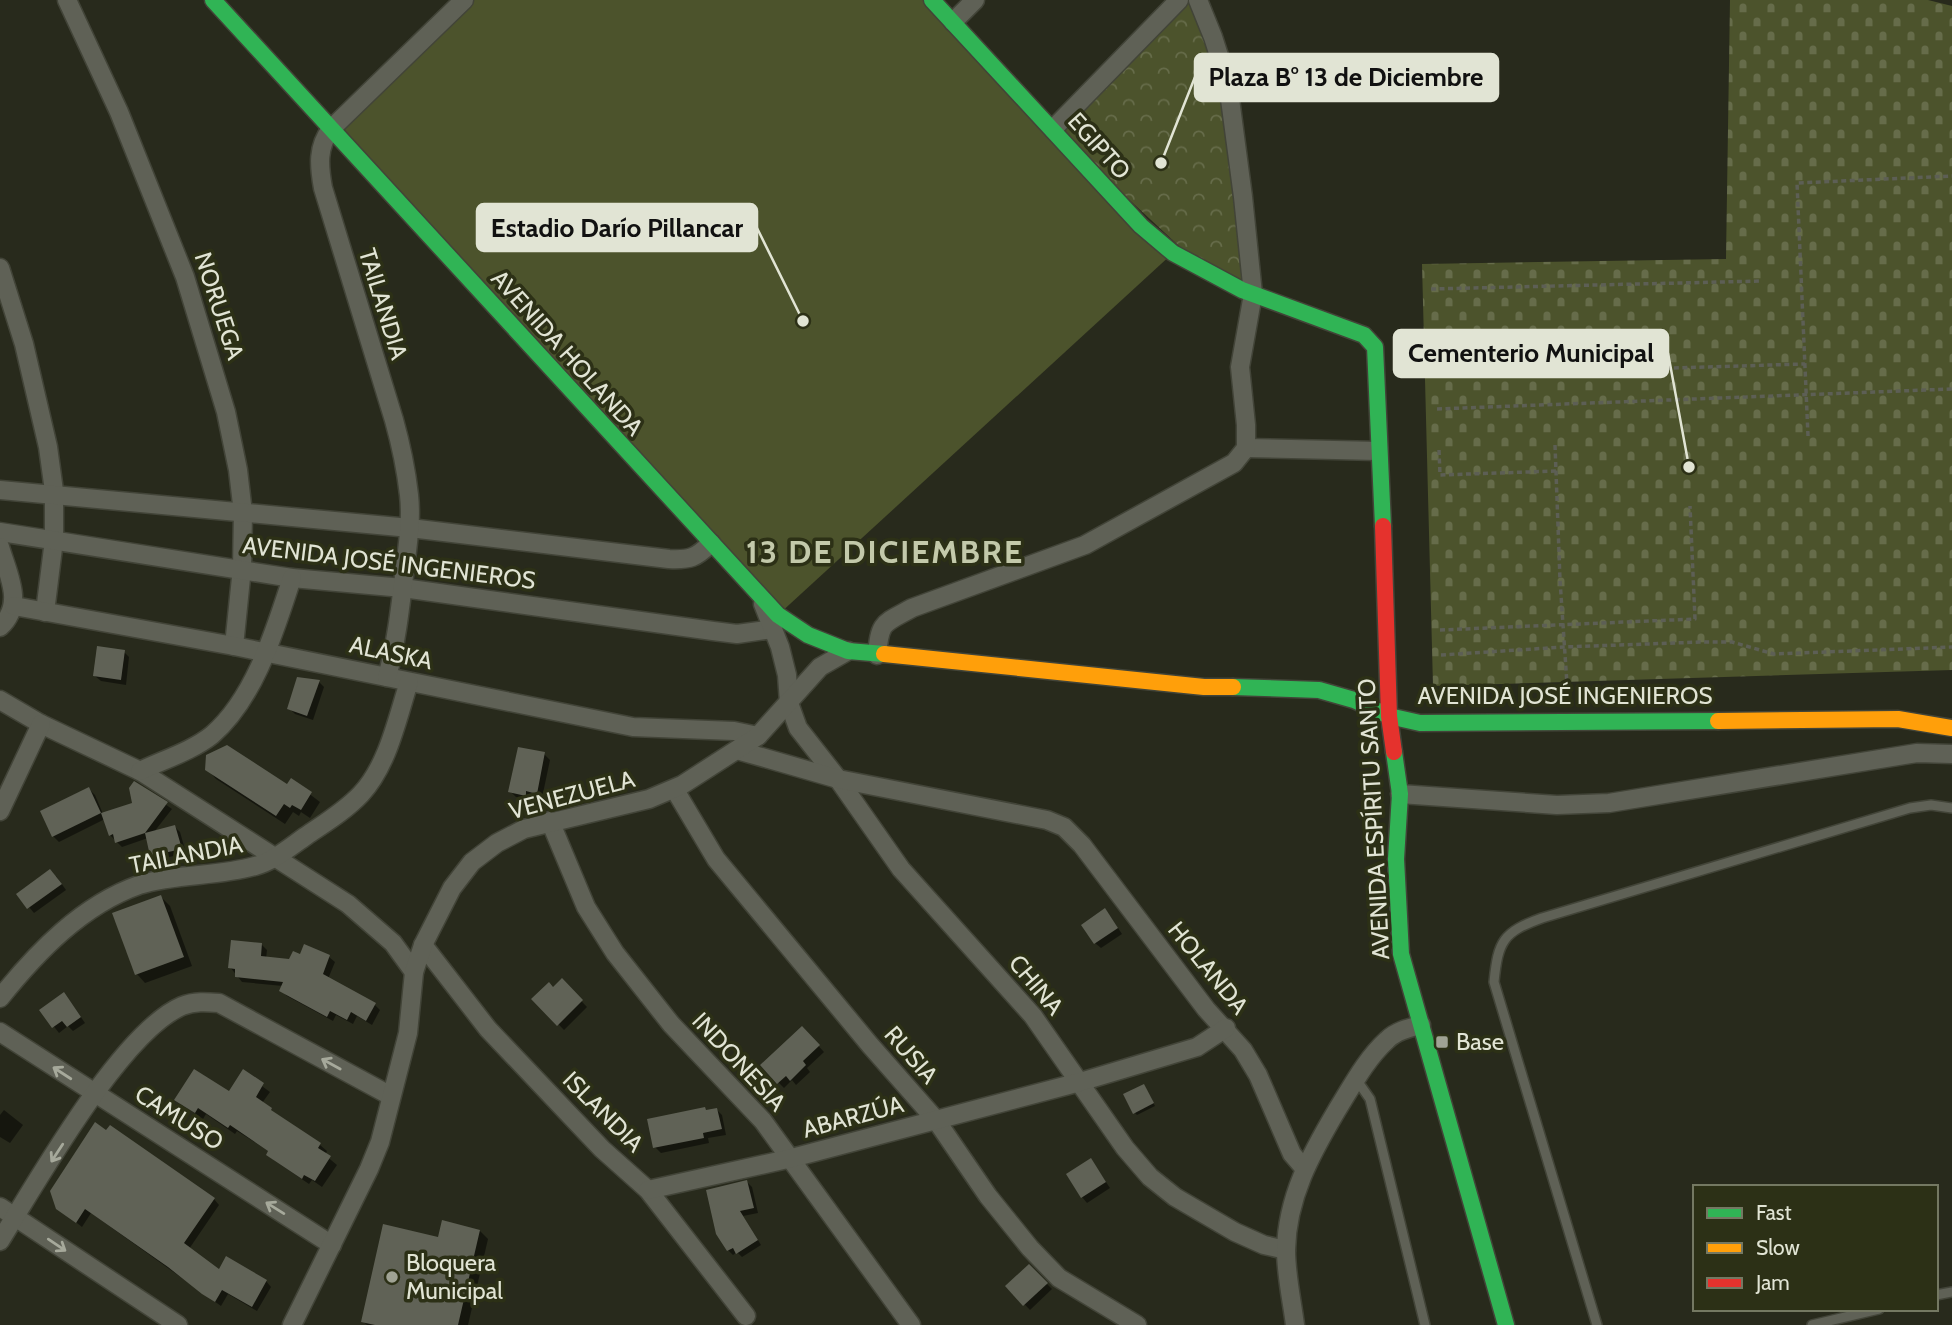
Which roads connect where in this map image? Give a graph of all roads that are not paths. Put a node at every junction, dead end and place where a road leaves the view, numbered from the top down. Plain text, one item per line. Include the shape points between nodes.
1 (67, 0) edge
2 (213, 0) edge
3 (464, 0) edge
4 (932, 0) edge
5 (975, 0) edge
6 (1179, 0) edge
7 (1198, 0) edge
8 (953, 22) junction
9 (1053, 128) junction
10 (331, 129) junction
11 (0, 268) edge
12 (1253, 294) junction
13 (1246, 448) junction
14 (1378, 451) junction
15 (0, 490) edge
16 (54, 495) junction
17 (243, 513) junction
18 (410, 528) junction
19 (0, 532) edge
20 (54, 540) junction
21 (710, 542) junction
22 (0, 547) edge
23 (242, 568) junction
24 (292, 578) junction
25 (403, 588) junction
26 (759, 595) junction
27 (14, 606) junction
28 (45, 612) junction
29 (0, 627) edge
30 (773, 629) junction
31 (234, 646) junction
32 (848, 651) junction
33 (266, 652) junction
34 (877, 654) junction
35 (387, 677) junction
36 (410, 682) junction
37 (0, 699) edge
38 (789, 703) junction
39 (1389, 716) junction
40 (41, 724) junction
41 (1952, 728) edge
42 (758, 736) junction
43 (737, 750) junction
44 (1952, 754) edge
45 (140, 771) junction
46 (838, 779) junction
47 (675, 790) junction
48 (1400, 794) junction
49 (1952, 808) edge
50 (0, 811) edge
51 (550, 821) junction
52 (275, 857) junction
53 (423, 945) junction
54 (414, 971) junction
55 (0, 998) edge
56 (1421, 1025) junction
57 (1226, 1028) junction
58 (0, 1032) edge
59 (1356, 1079) junction
60 (1080, 1082) junction
61 (94, 1094) junction
62 (391, 1096) junction
63 (936, 1120) junction
64 (792, 1158) junction
65 (1304, 1168) junction
66 (648, 1189) junction
67 (8, 1212) edge
68 (0, 1241) edge
69 (332, 1245) junction
70 (1286, 1250) junction
71 (1870, 1311) edge
72 (746, 1315) dead end
73 (178, 1325) edge
74 (292, 1325) edge
75 (911, 1325) edge
76 (1137, 1325) edge
77 (1295, 1325) edge
78 (1425, 1325) edge
79 (1506, 1325) edge
80 (1597, 1325) edge
81 (1812, 1325) edge

1 - 17 street, NORUEGA via 119,112 185,277 226,412
2 - 10 street, AVENIDA HOLANDA
3 - 10 street, TAILANDIA
4 - 8 street, EGIPTO
5 - 8 street
6 - 9 street
7 - 12 street via 1228,84
8 - 9 street, EGIPTO
9 - 12 street, EGIPTO via 1141,226 1173,253
10 - 18 street, TAILANDIA via 320,152 323,188 404,457
10 - 21 street, AVENIDA HOLANDA
11 - 16 street via 24,344
12 - 13 street via 1240,367
12 - 14 street, AVENIDA ESPÍRITU SANTO via 1364,335 1375,347
13 - 14 street
13 - 34 street via 1234,463 1085,545 912,608 880,630
14 - 39 street, AVENIDA ESPÍRITU SANTO
15 - 16 street
16 - 17 street
16 - 20 street
17 - 18 street
17 - 23 street, NORUEGA
18 - 21 street via 684,560 698,556
18 - 25 street, TAILANDIA
19 - 20 street, AVENIDA JOSÉ INGENIEROS
20 - 23 street, AVENIDA JOSÉ INGENIEROS
20 - 28 street
21 - 26 street, AVENIDA HOLANDA
22 - 27 street
23 - 24 street, AVENIDA JOSÉ INGENIEROS
23 - 31 street, NORUEGA
24 - 25 street, AVENIDA JOSÉ INGENIEROS
24 - 33 street
25 - 30 street, AVENIDA JOSÉ INGENIEROS via 737,634
25 - 35 street, TAILANDIA
26 - 30 street, CHINA
26 - 32 street, AVENIDA HOLANDA via 808,635
27 - 28 street, ALASKA
27 - 29 street
28 - 31 street, ALASKA
30 - 38 street, CHINA via 787,675
31 - 33 street, ALASKA
32 - 34 street, AVENIDA JOSÉ INGENIEROS
32 - 38 street, VENEZUELA via 820,667
33 - 35 street, ALASKA
33 - 45 street via 243,698 211,736
34 - 39 street, AVENIDA JOSÉ INGENIEROS via 1204,687 1319,690
35 - 36 street, ALASKA
36 - 42 street, ALASKA via 633,727
36 - 52 street, TAILANDIA via 391,739 362,793
37 - 40 street
38 - 42 street, VENEZUELA
38 - 46 street, CHINA via 798,728
39 - 41 street, AVENIDA JOSÉ INGENIEROS via 1420,723 1898,719
39 - 48 street, AVENIDA ESPÍRITU SANTO
40 - 45 street
40 - 50 street
42 - 43 street, VENEZUELA
43 - 46 street
43 - 47 street, VENEZUELA
44 - 48 street via 1917,753 1609,803 1558,805
45 - 52 street
46 - 57 street, HOLANDA via 1064,827
46 - 60 street, CHINA via 901,869 1033,1016
47 - 51 street, VENEZUELA
47 - 63 street, RUSIA via 716,859
48 - 56 street, AVENIDA ESPÍRITU SANTO via 1396,859 1401,954
49 - 80 lane via 1931,805 1884,816 1542,918 1518,926 1504,940 1496,958 1494,982
51 - 53 street, VENEZUELA via 497,843 472,862 452,888
51 - 64 street, INDONESIA via 586,907 615,953 671,1024
52 - 54 street via 348,904 393,943
52 - 55 street, TAILANDIA via 237,870 168,878 108,899 38,954
53 - 54 street, VENEZUELA
53 - 66 street, ISLANDIA via 488,1029 602,1149
54 - 62 street, VENEZUELA via 408,1033
56 - 59 street via 1388,1038
56 - 79 street, AVENIDA ESPÍRITU SANTO
57 - 60 street, ABARZÚA via 1197,1047
57 - 65 street, HOLANDA via 1258,1075 1288,1147
61 -> 58 street, CAMUSO
59 - 65 street
59 - 78 lane via 1370,1099
60 - 63 street, ABARZÚA
60 - 70 street, CHINA via 1150,1177 1235,1232
62 -> 61 street via 219,1003 198,1002 182,1006 158,1022
61 -> 67 street
69 -> 61 street, CAMUSO
62 - 69 street, VENEZUELA via 380,1142
63 - 64 street, ABARZÚA
63 - 76 street, RUSIA via 988,1196 1059,1278
64 - 66 street, ABARZÚA
64 - 75 street, INDONESIA
65 - 70 street via 1296,1188
66 - 72 street, ISLANDIA
67 - 68 street
67 -> 73 street
69 - 74 street, VENEZUELA
70 - 77 street
71 - 81 lane

